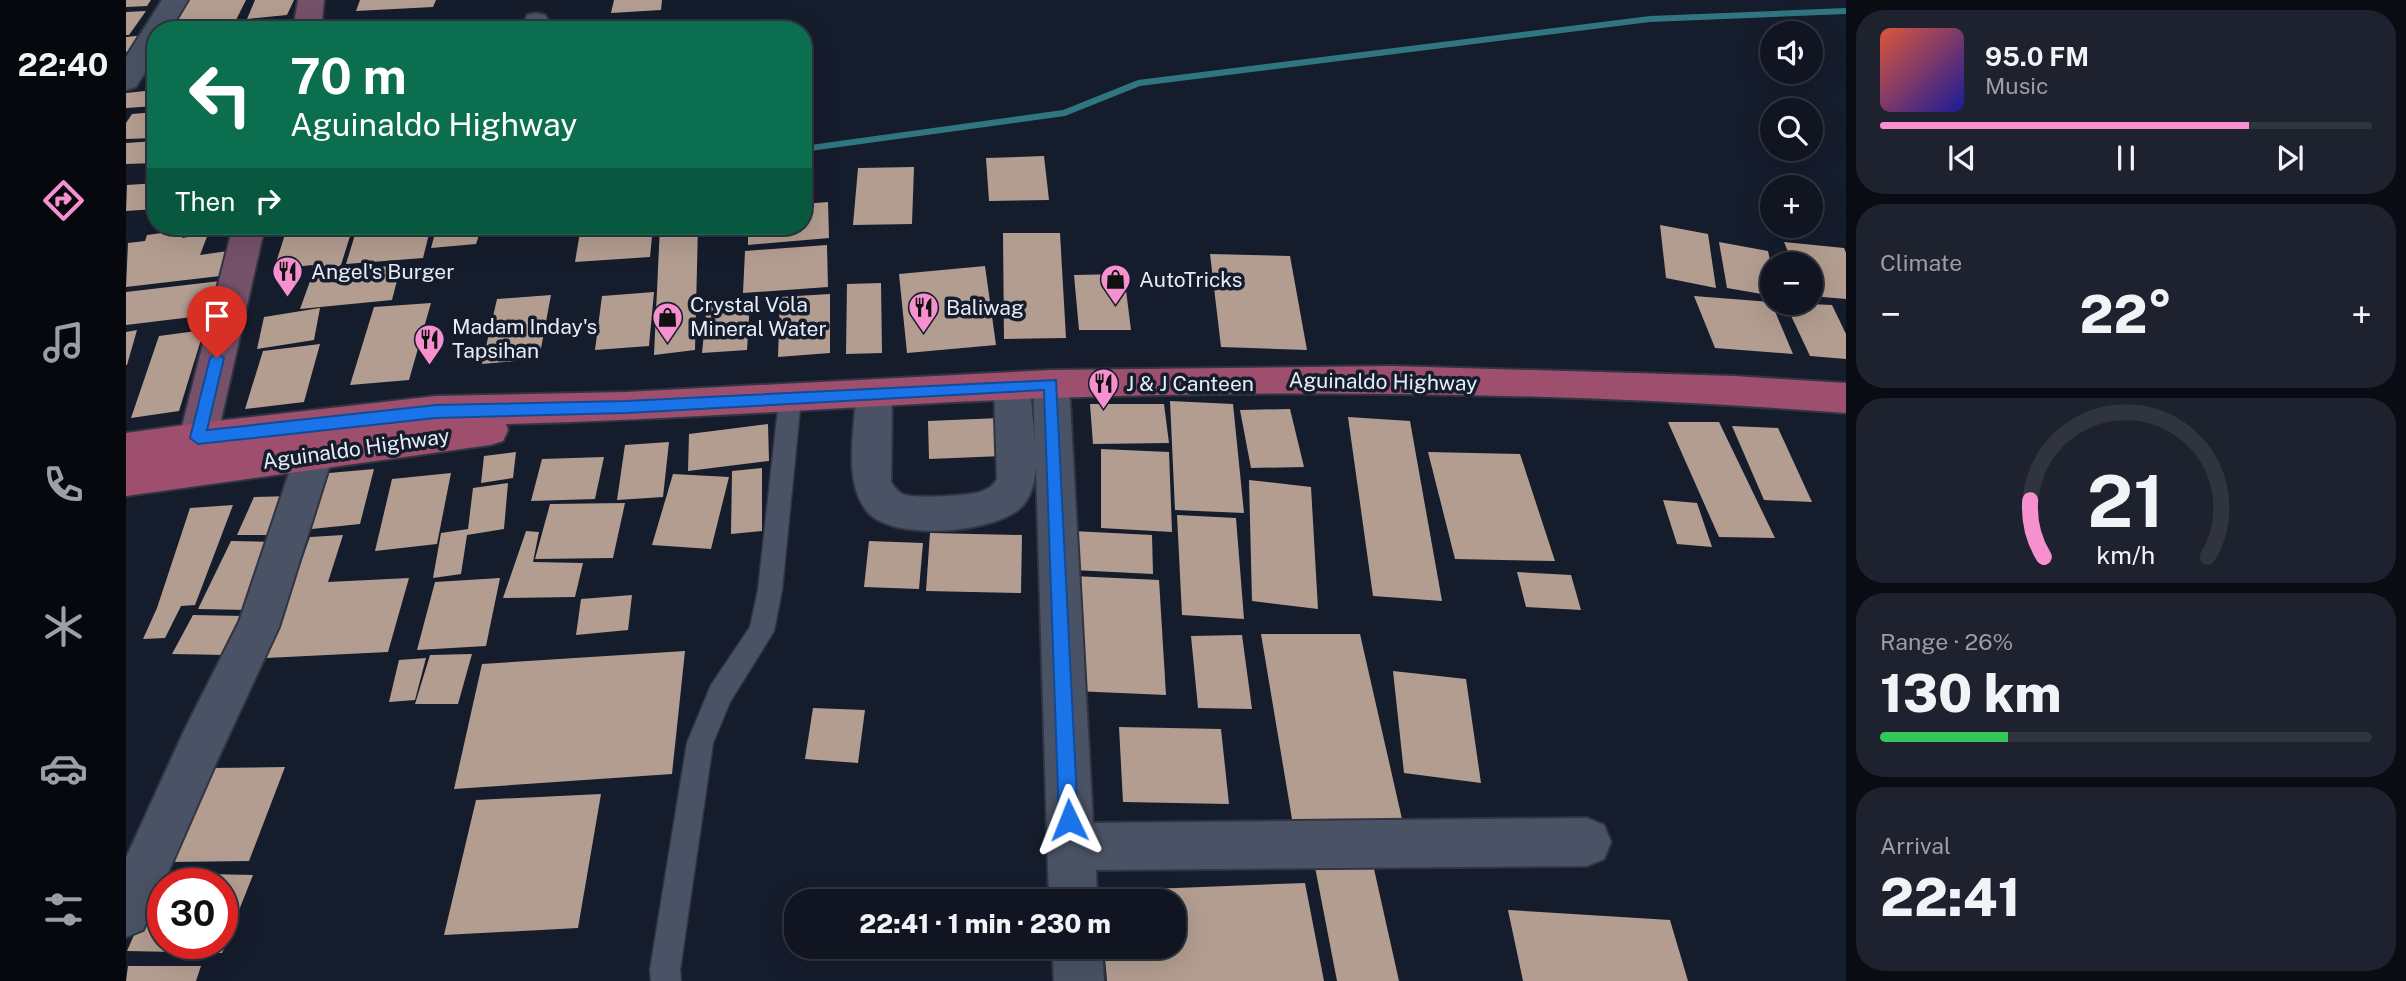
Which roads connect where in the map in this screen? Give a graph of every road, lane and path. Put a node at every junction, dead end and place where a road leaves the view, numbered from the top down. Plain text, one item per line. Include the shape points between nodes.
1 (175, 0) edge
2 (311, 0) edge
3 (162, 21) edge
4 (308, 21) edge
5 (147, 45) edge
6 (126, 81) edge
7 (246, 235) edge
8 (1031, 386) junction
9 (874, 394) junction
10 (1846, 398) edge
11 (790, 399) junction
12 (626, 407) junction
13 (198, 438) junction
14 (126, 449) edge
15 (314, 455) junction
16 (126, 480) edge
17 (1587, 842) dead end
18 (1070, 847) junction
19 (1072, 889) edge
20 (126, 913) edge
21 (1078, 959) edge
22 (666, 981) edge
23 (1079, 981) edge

1 - 3 street
2 - 4 street
5 - 6 street
7 - 13 street
8 - 9 main road, Aguinaldo Highway
8 - 9 street via 1016,482 1007,498 988,508 961,512 897,512 880,499 872,482
8 - 10 main road, Aguinaldo Highway via 1392,380 1734,390
8 - 18 street
9 - 11 main road, Aguinaldo Highway
11 - 12 main road, Aguinaldo Highway
11 - 22 lane via 762,631 720,694 699,743
12 - 13 main road, Aguinaldo Highway via 436,411
12 - 15 main road, Aguinaldo Highway
13 - 14 main road, Aguinaldo Highway
15 - 16 main road, Aguinaldo Highway
15 - 20 street via 258,626
17 - 18 street
18 - 19 street
21 - 23 street

